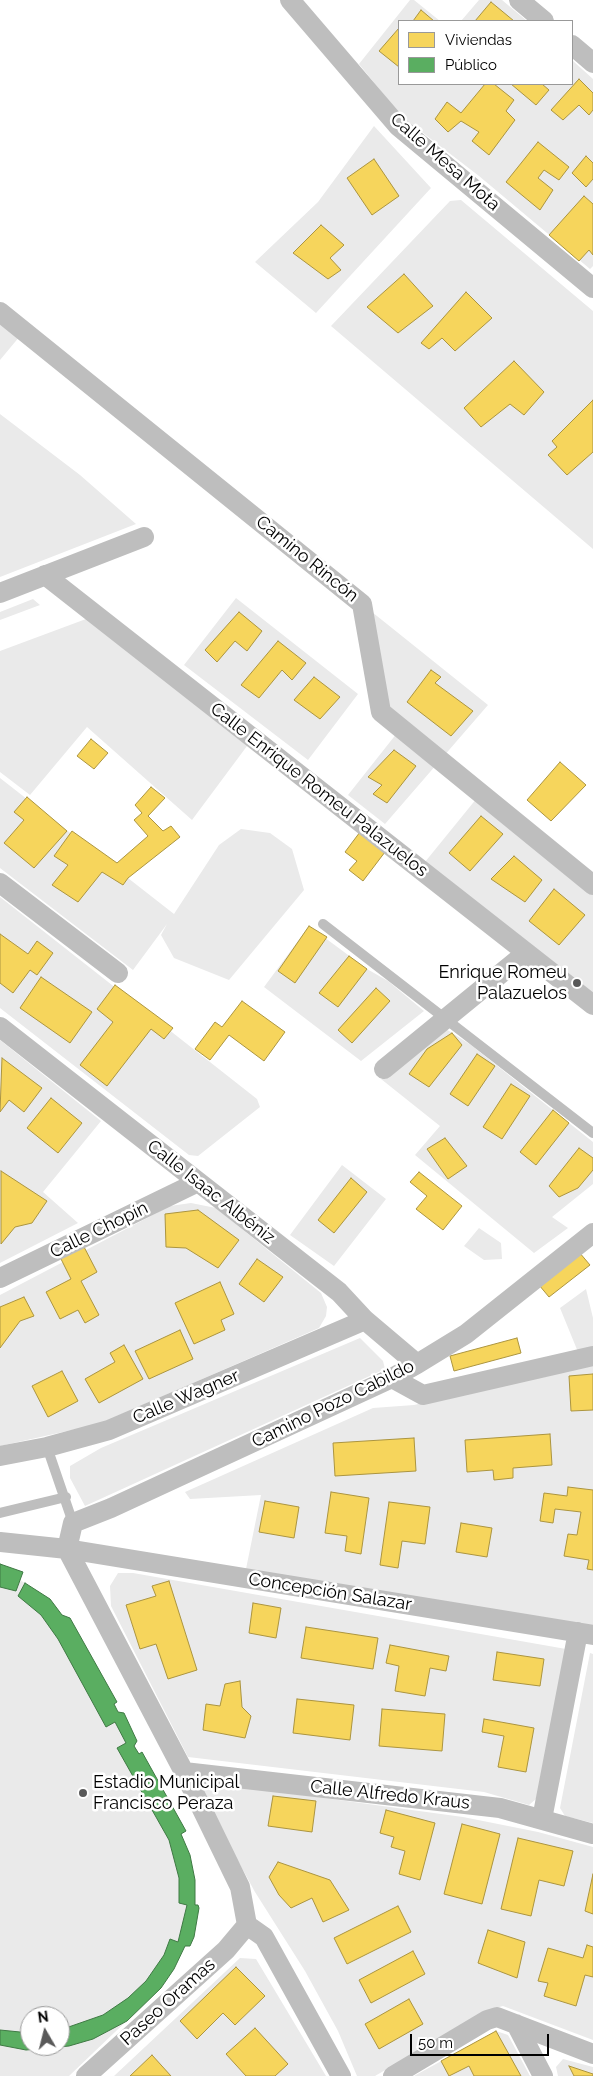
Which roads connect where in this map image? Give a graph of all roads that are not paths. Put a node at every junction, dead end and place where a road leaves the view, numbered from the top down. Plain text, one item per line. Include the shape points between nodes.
1 (290, 0) edge
2 (519, 0) edge
3 (543, 20) edge
4 (573, 46) edge
5 (593, 63) edge
6 (593, 288) edge
7 (0, 312) edge
8 (144, 537) dead end
9 (46, 575) junction
10 (0, 593) edge
11 (0, 882) edge
12 (593, 885) edge
13 (322, 924) dead end
14 (526, 953) junction
15 (118, 973) dead end
16 (593, 1005) edge
17 (446, 1018) junction
18 (0, 1027) edge
19 (384, 1069) dead end
20 (593, 1133) edge
21 (198, 1182) junction
22 (593, 1233) edge
23 (0, 1278) edge
24 (365, 1320) junction
25 (593, 1356) edge
26 (417, 1364) junction
27 (392, 1378) junction
28 (47, 1447) junction
29 (0, 1456) edge
30 (66, 1497) junction
31 (0, 1513) edge
32 (73, 1523) junction
33 (0, 1542) edge
34 (67, 1549) junction
35 (586, 1634) edge
36 (184, 1772) junction
37 (542, 1819) junction
38 (593, 1834) edge
39 (247, 1925) junction
40 (516, 2024) junction
41 (593, 2054) edge
42 (86, 2076) edge
43 (341, 2076) edge
44 (393, 2076) edge
45 (543, 2076) edge

1 - 6 street, Calle Mesa Mota via 398,126
2 - 3 street
4 - 5 street
7 - 12 street, Camino Rincón via 362,604 381,712
8 - 9 street
9 - 10 street
9 - 14 street, Calle Enrique Romeu Palazuelos
11 - 15 street
13 - 17 lane
14 - 16 street, Calle Enrique Romeu Palazuelos
14 - 17 street
17 - 19 street
17 - 20 lane
18 - 21 street, Calle Isaac Albéniz
21 - 23 street, Calle Chopín
21 - 24 street, Calle Isaac Albéniz via 339,1292
22 - 26 street, Camino Pozo Cabildo via 466,1334
24 - 26 street, Calle Isaac Albéniz
24 - 28 street, Calle Wagner via 109,1430
25 - 27 street via 423,1395
26 - 27 street, Camino Pozo Cabildo
27 - 32 street, Camino Pozo Cabildo
28 - 29 street, Calle Wagner
28 - 30 lane
30 - 31 lane
30 - 32 lane
32 - 34 street
33 - 34 street, Concepción Salazar
34 - 35 street, Concepción Salazar
34 - 36 street
35 - 37 street
36 - 37 street, Calle Alfredo Kraus via 500,1808
36 - 39 street via 240,1888
37 - 38 street, Calle Alfredo Kraus
39 - 42 street, Paseo Oramas via 212,1963
39 - 43 street via 264,1937
40 - 41 street
40 - 44 street via 497,2018 487,2020
40 - 45 street

